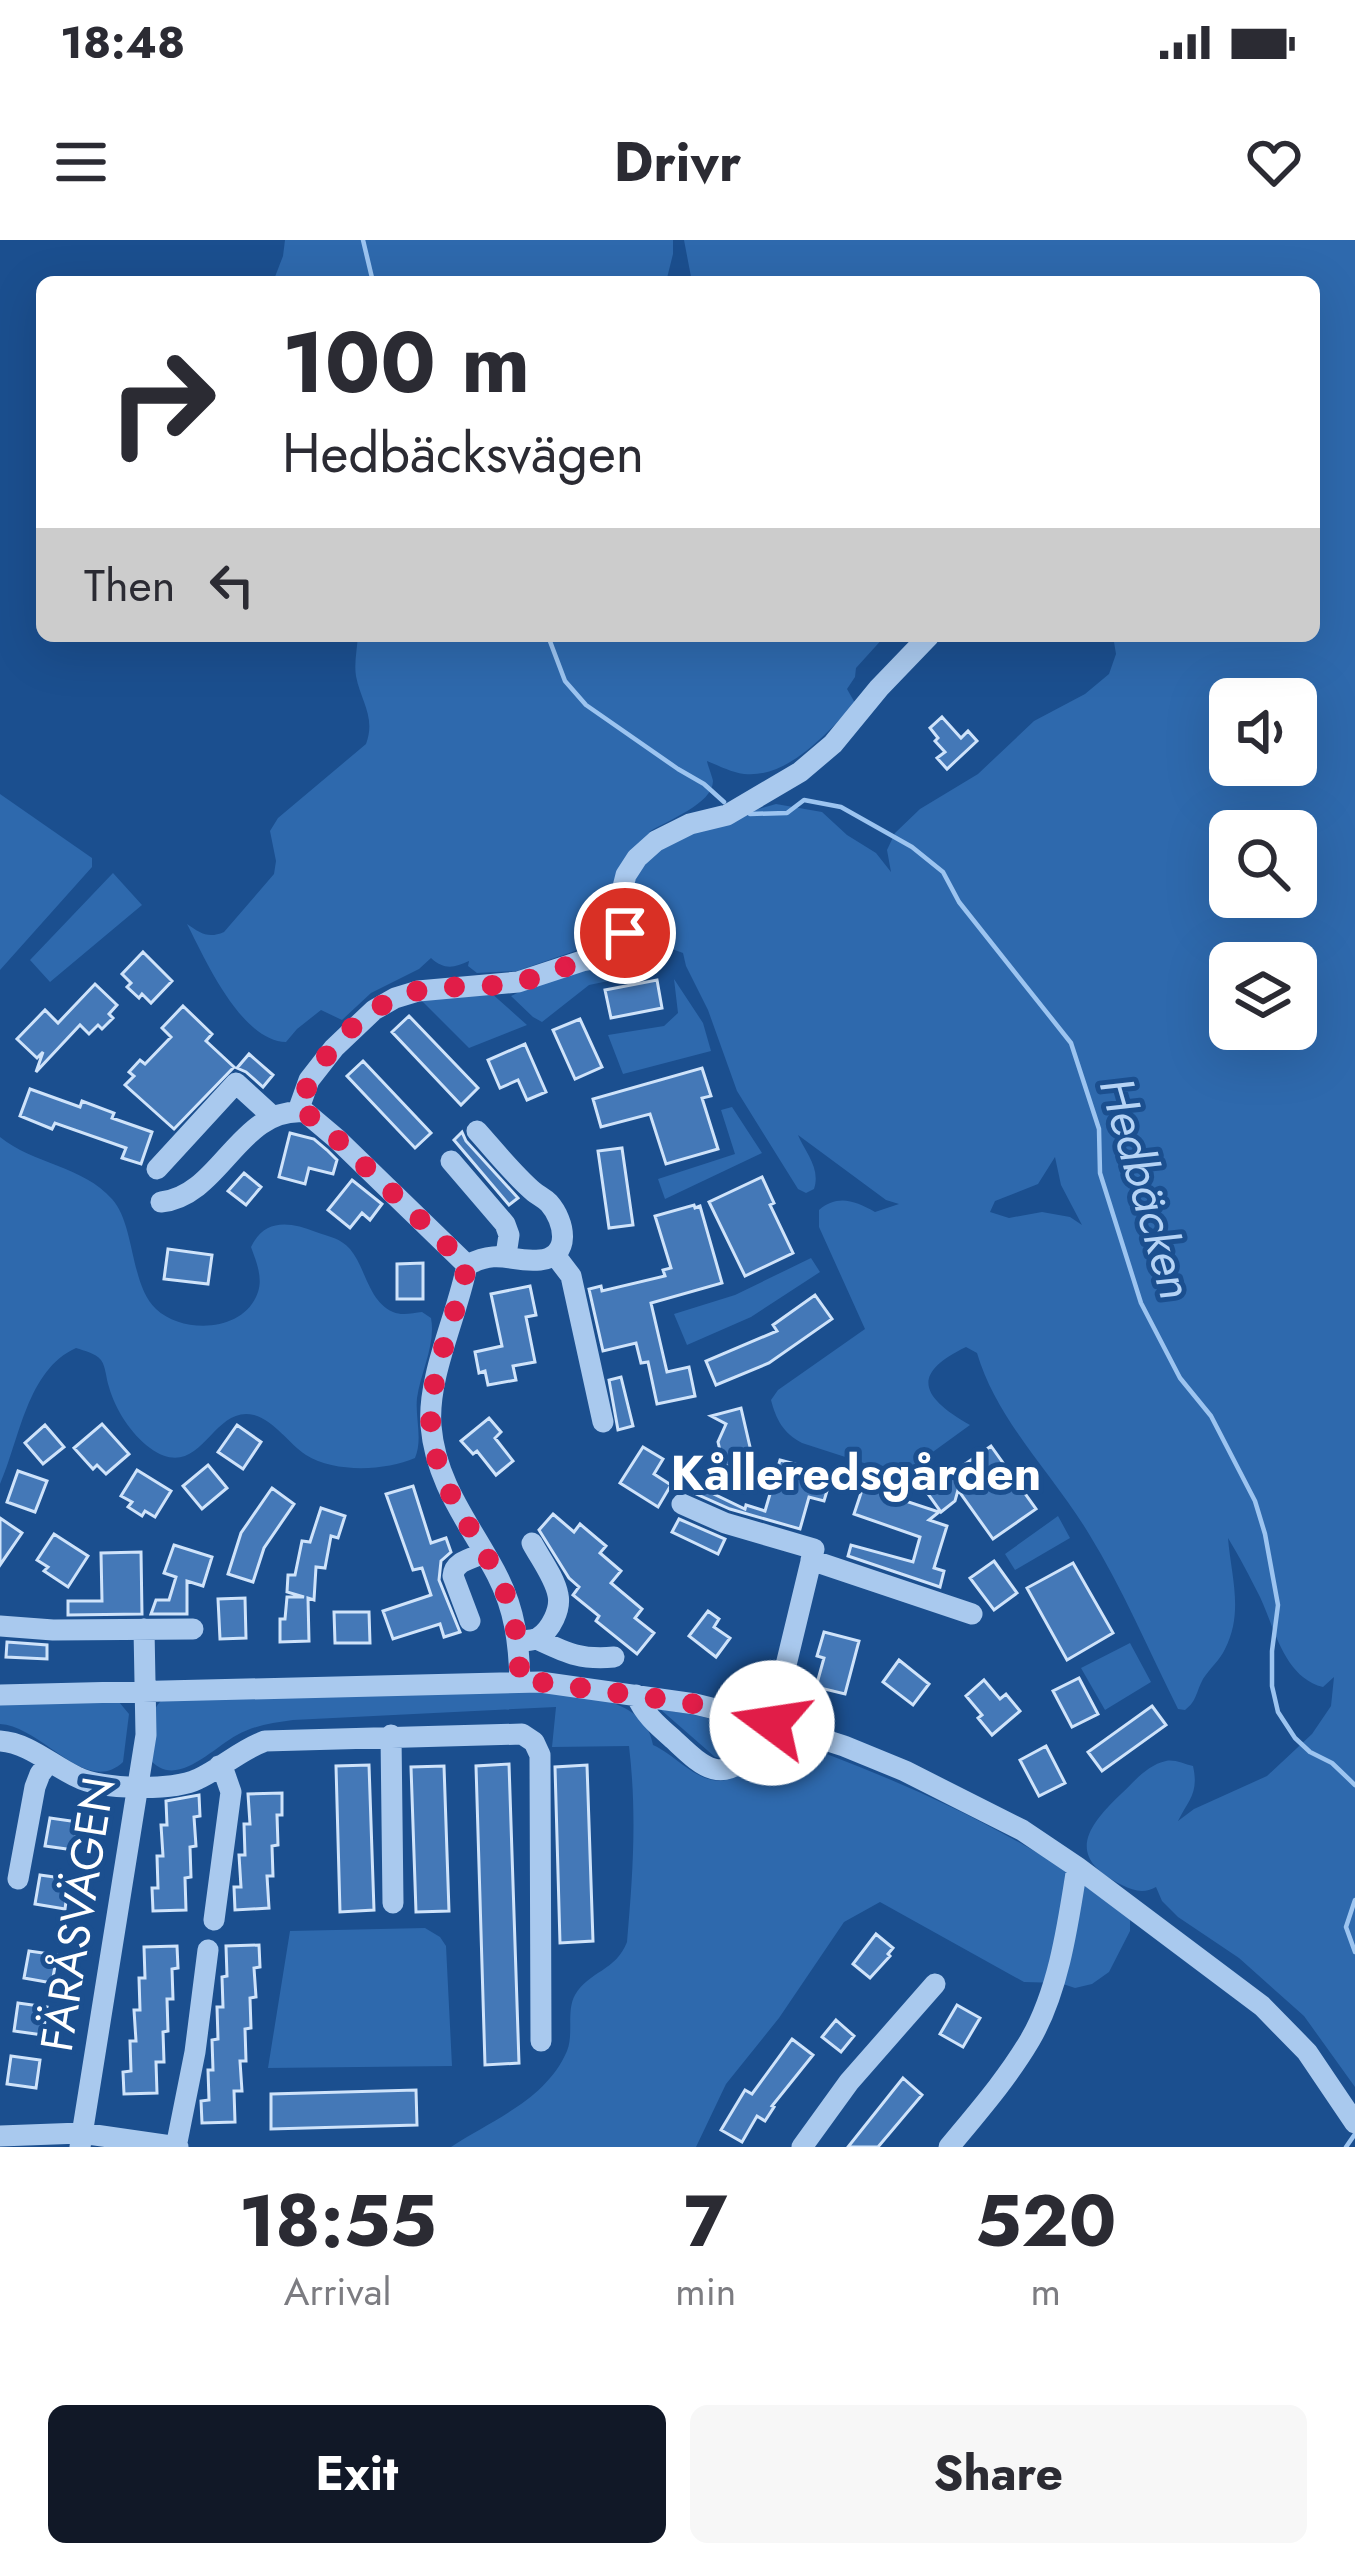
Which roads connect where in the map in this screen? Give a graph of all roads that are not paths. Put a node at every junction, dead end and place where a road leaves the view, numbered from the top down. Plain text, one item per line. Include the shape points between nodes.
1 (923, 642) edge
2 (298, 1111) junction
3 (271, 1115) junction
4 (476, 1131) dead end
5 (451, 1161) dead end
6 (157, 1169) dead end
7 (161, 1202) dead end
8 (506, 1255) junction
9 (555, 1255) junction
10 (467, 1265) junction
11 (603, 1421) dead end
12 (682, 1504) dead end
13 (532, 1543) dead end
14 (484, 1553) junction
15 (813, 1554) junction
16 (972, 1614) dead end
17 (470, 1621) dead end
18 (0, 1627) edge
19 (143, 1629) junction
20 (193, 1629) dead end
21 (528, 1640) junction
22 (614, 1657) dead end
23 (520, 1682) junction
24 (145, 1693) junction
25 (0, 1695) edge
26 (636, 1695) junction
27 (764, 1721) junction
28 (391, 1735) junction
29 (0, 1741) edge
30 (49, 1762) junction
31 (219, 1766) junction
32 (137, 1786) junction
33 (1077, 1867) junction
34 (18, 1879) dead end
35 (393, 1903) dead end
36 (214, 1920) dead end
37 (208, 1950) dead end
38 (935, 1984) dead end
39 (541, 2041) dead end
40 (1355, 2123) edge
41 (0, 2135) edge
42 (80, 2140) edge
43 (177, 2147) edge
44 (802, 2147) edge
45 (950, 2147) edge

1 - 2 street via 800,772 637,858 621,895 619,951 518,982 394,998 334,1048
2 - 3 street
2 - 10 street
3 - 6 street via 236,1083
3 - 7 street via 184,1195
4 - 9 street via 548,1202 565,1232
5 - 8 street via 505,1223
8 - 9 street
8 - 10 street
9 - 11 street via 571,1276
10 - 14 street via 430,1424 443,1482
12 - 15 street
13 - 21 street via 559,1596 550,1627
14 - 17 street via 454,1570
14 - 21 street
15 - 16 street
15 - 27 street
18 - 19 street
19 - 20 street
19 - 24 street, FÄRÅSVÄGEN
21 - 22 street via 587,1659
21 - 23 street
23 - 24 street
23 - 26 street
24 - 25 street
24 - 32 street, FÄRÅSVÄGEN
26 - 27 street
26 - 27 street via 643,1712 692,1758 718,1770 752,1750
27 - 33 street via 904,1771
28 - 31 street via 265,1741
28 - 35 street
28 - 39 street via 512,1732 534,1742
29 - 30 street
30 - 32 street via 88,1783
30 - 34 street via 35,1787
31 - 32 street via 170,1787
31 - 36 street via 231,1792
32 - 42 street, FÄRÅSVÄGEN
33 - 40 street via 1284,2026
33 - 45 street via 1045,2010
37 - 43 street
38 - 44 street
41 - 42 street
42 - 43 street

